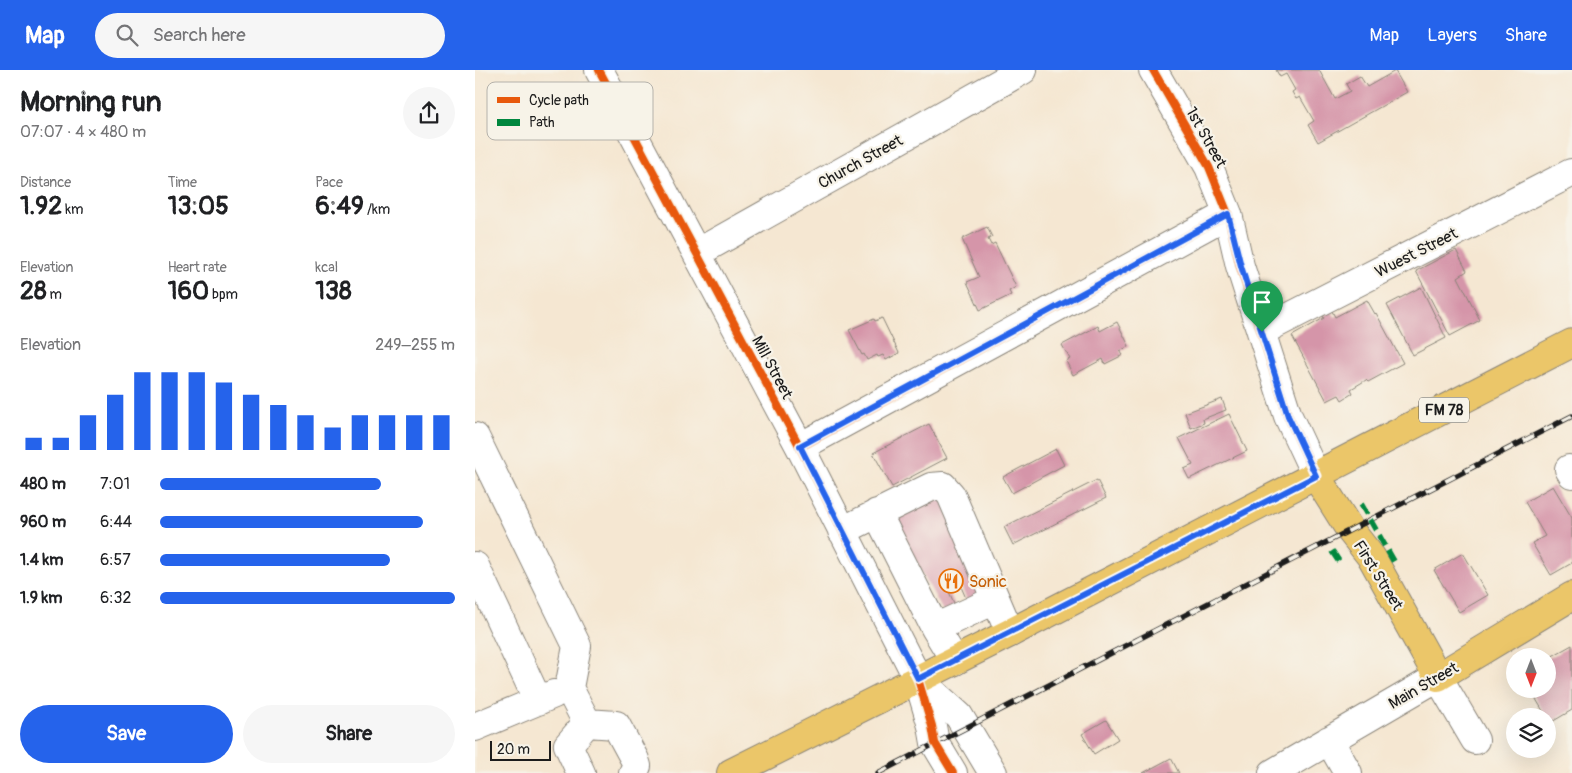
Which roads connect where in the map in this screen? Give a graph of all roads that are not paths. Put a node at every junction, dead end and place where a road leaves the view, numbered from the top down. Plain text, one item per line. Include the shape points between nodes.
1 (599, 70) edge
2 (1023, 70) edge
3 (1153, 70) edge
4 (605, 82) edge
5 (636, 140) edge
6 (1571, 173) edge
7 (1228, 214) junction
8 (697, 253) junction
9 (1262, 332) junction
10 (1572, 343) edge
11 (475, 438) edge
12 (800, 446) junction
13 (1316, 476) junction
14 (877, 513) junction
15 (842, 530) junction
16 (475, 566) edge
17 (1572, 596) edge
18 (995, 600) junction
19 (935, 628) junction
20 (1010, 633) junction
21 (955, 661) junction
22 (1438, 677) junction
23 (918, 679) junction
24 (569, 688) junction
25 (538, 701) junction
26 (587, 723) junction
27 (475, 727) edge
28 (1329, 740) junction
29 (1475, 740) dead end
30 (581, 773) edge
31 (633, 773) edge
32 (731, 773) edge
33 (953, 773) edge
34 (993, 773) edge
35 (1273, 773) edge
36 (1348, 773) edge

1 - 4 street, Mill Street
2 - 8 street, Church Street
3 - 7 street, 1st Street via 1209,167
5 - 8 street, Mill Street
6 - 9 street, Wuest Street
7 - 9 street, 1st Street
7 - 12 street
8 - 12 street, Mill Street
9 - 13 street, 1st Street via 1288,416
10 - 13 main road, FM 78
11 - 24 street via 577,646
12 - 15 street, Mill Street
13 - 20 main road, FM 78
13 - 22 main road, First Street via 1371,558
14 - 15 street
14 - 18 street via 931,487 943,486 951,495
14 - 19 street
15 - 23 street, Mill Street
16 - 25 street
17 - 22 main road, Main Street
18 - 19 street
18 - 20 street
19 - 21 street
20 - 21 main road, FM 78
21 - 23 main road, FM 78
22 - 28 street, Main Street
22 - 29 street
23 - 32 main road, FM 78
23 - 33 street via 935,743
23 - 34 street via 959,716
24 - 25 street
24 - 26 street
25 - 27 street
26 - 30 street via 568,745
26 - 31 street via 616,725 635,760 637,766
28 - 35 street, Main Street
28 - 36 street

